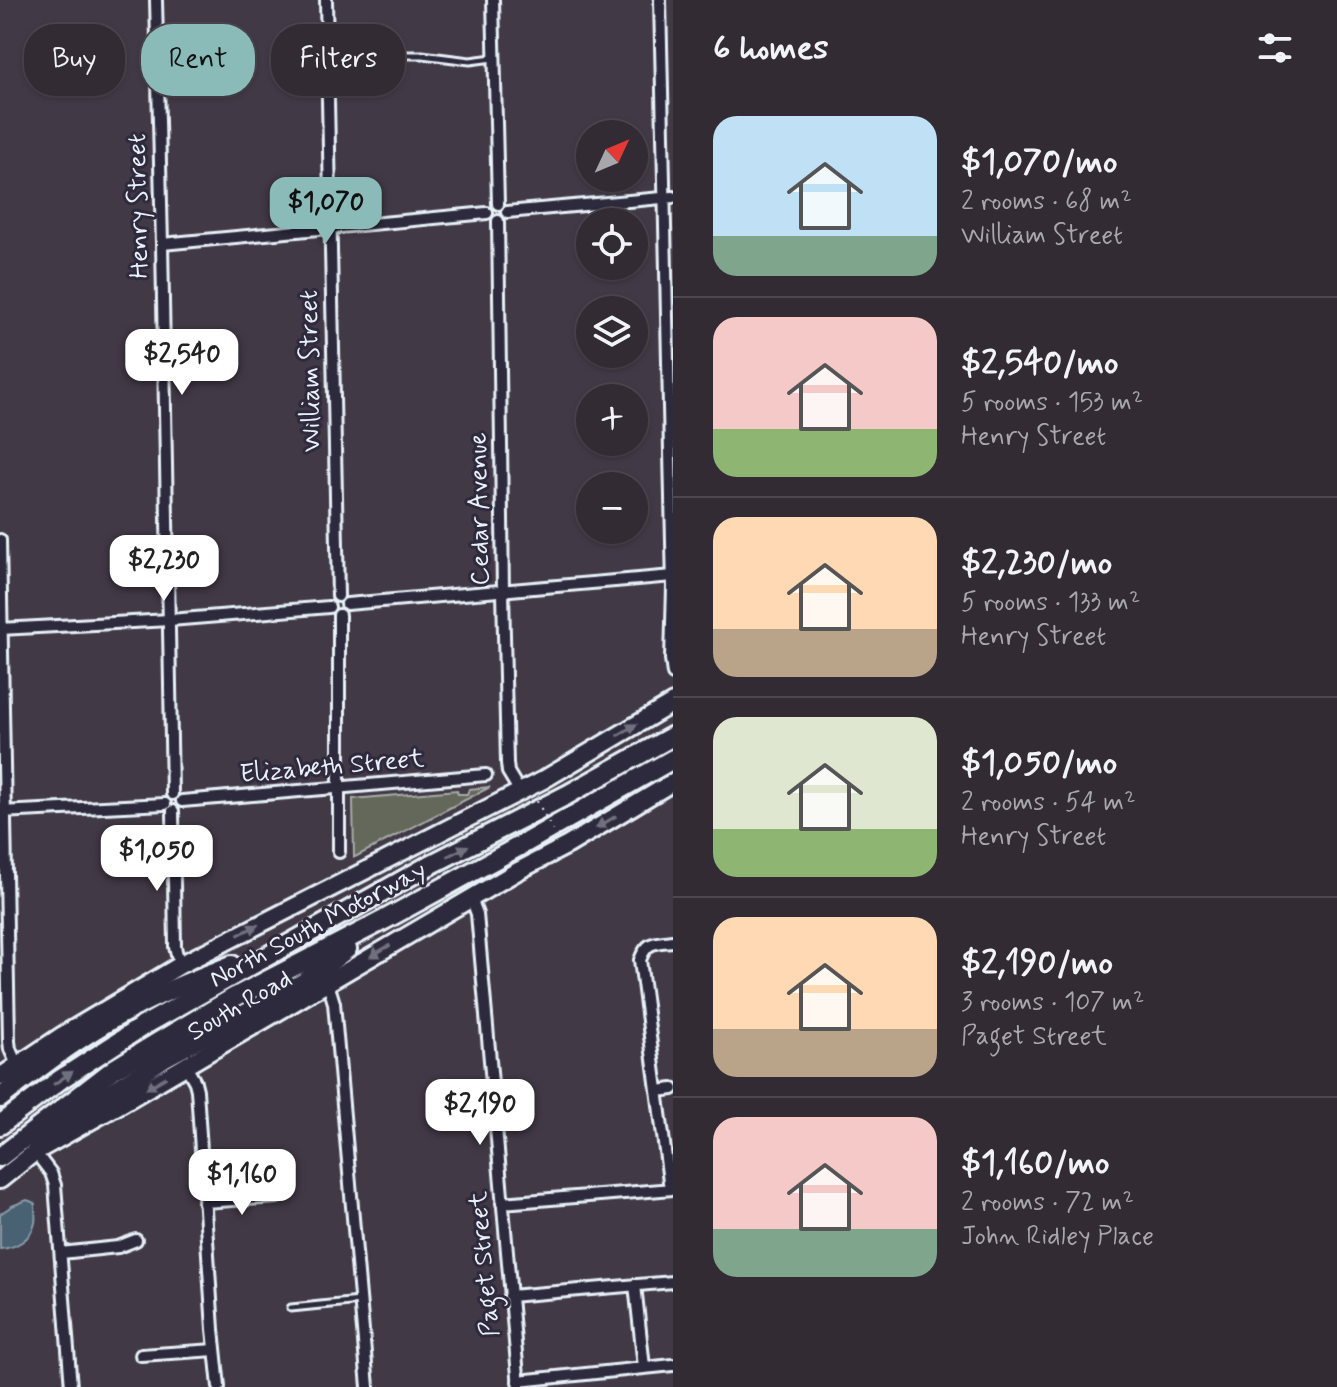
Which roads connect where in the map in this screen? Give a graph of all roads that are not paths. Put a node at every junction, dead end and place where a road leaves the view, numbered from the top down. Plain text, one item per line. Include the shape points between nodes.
1 (156, 0) edge
2 (326, 0) edge
3 (493, 0) edge
4 (660, 0) edge
5 (405, 55) edge
6 (493, 58) junction
7 (669, 197) edge
8 (498, 204) junction
9 (507, 212) junction
10 (487, 213) junction
11 (498, 221) junction
12 (330, 228) junction
13 (162, 244) junction
14 (0, 540) edge
15 (673, 576) edge
16 (503, 592) junction
17 (343, 600) junction
18 (329, 607) junction
19 (339, 615) junction
20 (170, 620) junction
21 (1, 629) edge
22 (673, 674) edge
23 (673, 703) edge
24 (673, 736) edge
25 (673, 759) edge
26 (486, 775) dead end
27 (673, 782) edge
28 (340, 788) junction
29 (526, 793) junction
30 (172, 794) junction
31 (182, 801) junction
32 (169, 808) junction
33 (2, 812) edge
34 (339, 852) dead end
35 (471, 898) junction
36 (384, 920) junction
37 (292, 941) junction
38 (673, 941) edge
39 (182, 964) junction
40 (326, 984) junction
41 (17, 1065) junction
42 (186, 1066) junction
43 (0, 1077) edge
44 (673, 1089) edge
45 (658, 1091) junction
46 (0, 1098) edge
47 (0, 1125) edge
48 (35, 1152) junction
49 (0, 1157) edge
50 (0, 1180) edge
51 (672, 1189) edge
52 (277, 1197) dead end
53 (204, 1202) junction
54 (502, 1203) junction
55 (136, 1240) dead end
56 (61, 1253) junction
57 (673, 1282) edge
58 (635, 1285) junction
59 (510, 1296) junction
60 (361, 1301) junction
61 (291, 1308) dead end
62 (215, 1350) junction
63 (141, 1355) dead end
64 (673, 1365) edge
65 (644, 1367) junction
66 (518, 1384) edge
67 (71, 1387) edge
68 (219, 1387) edge
69 (368, 1387) edge

1 - 13 street, Henry Street
2 - 12 street, William Street
3 - 6 street
4 - 7 street
5 - 6 lane
6 - 8 street
7 - 9 street
7 - 15 street
8 - 9 street
8 - 10 street
9 - 11 street
10 - 11 street
10 - 12 street
11 - 16 street, Cedar Avenue
12 - 13 street
12 - 17 street, William Street
13 - 20 street, Henry Street
14 - 21 street
15 - 16 street
15 - 22 street
16 - 17 street
16 - 29 street, Cedar Avenue via 507,768
17 - 18 street via 330,600
17 - 19 street via 344,612
18 - 19 street
18 - 20 street
19 - 28 street
20 - 21 street
20 - 30 street, Henry Street
21 - 33 street
29 -> 23 main road
37 -> 24 highway, North South Motorway
25 - 36 highway, North South Motorway
26 - 28 street, Elizabeth Street
27 -> 35 main road, South Road
28 - 31 street, Elizabeth Street
28 - 34 street
39 -> 29 main road
30 - 31 street
30 - 32 street via 166,798
31 - 32 street via 180,808
32 - 33 street
32 - 39 street via 175,947
33 - 41 street via 9,1041
35 -> 40 main road, South Road
35 - 54 street, Paget Street via 477,914
36 - 48 highway via 303,983 165,1057 69,1121
36 - 49 highway, North South Motorway via 233,998 114,1069
37 - 46 highway via 133,1007
47 -> 37 highway, North South Motorway via 143,1026
38 - 45 street via 653,943 640,960
39 - 41 main road
40 - 42 main road, South Road
40 - 60 street via 334,1003
41 - 43 main road
42 -> 48 main road, South Road
42 - 53 street via 197,1090
44 - 45 street
45 - 51 street
48 - 50 main road, South Road
48 - 56 street via 55,1185
51 - 54 street
52 - 53 street
53 - 62 street
54 - 59 street, Paget Street
55 - 56 street
56 - 67 street
57 - 58 street
58 - 59 street
58 - 65 street
59 - 66 street, Paget Street
60 - 61 lane
60 - 69 street
62 - 63 street
62 - 68 street
64 - 65 street
65 - 66 street

